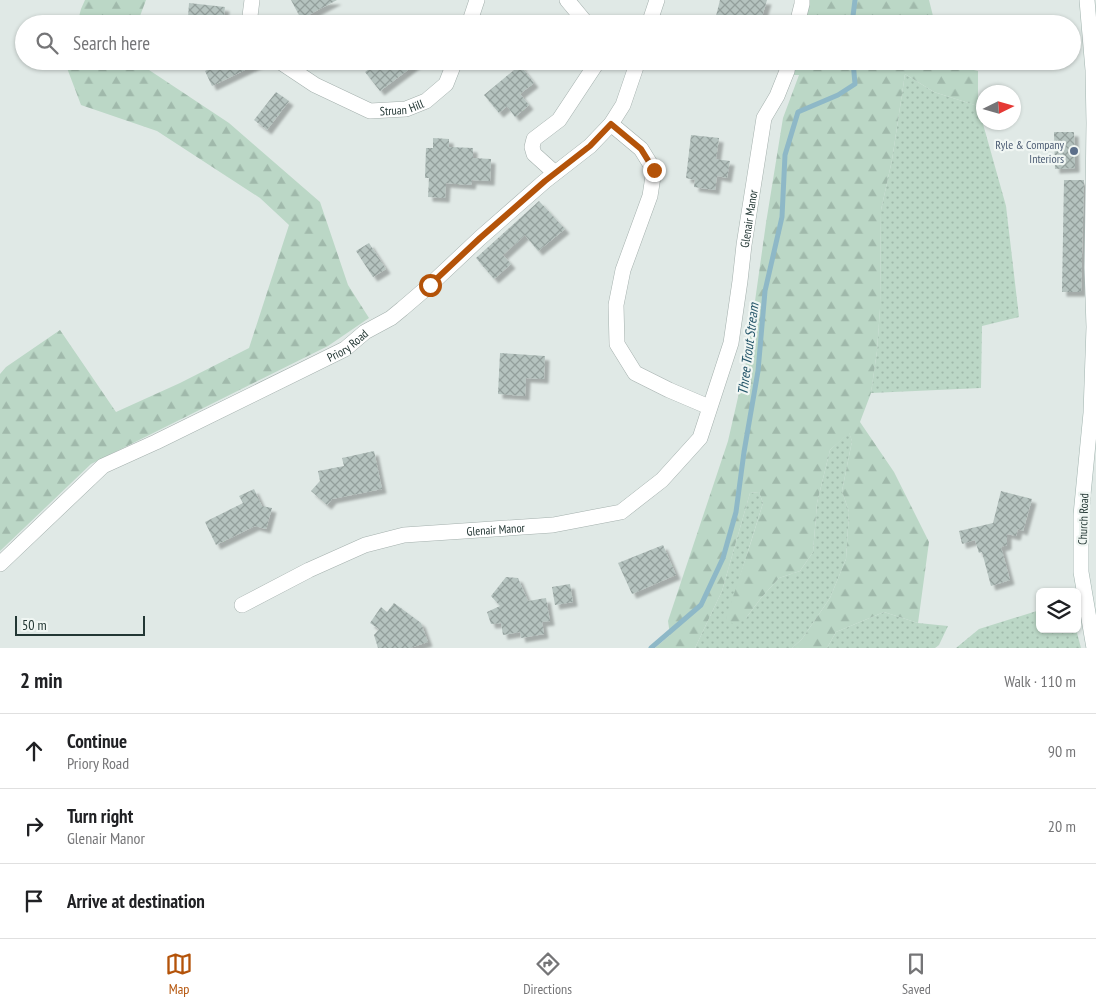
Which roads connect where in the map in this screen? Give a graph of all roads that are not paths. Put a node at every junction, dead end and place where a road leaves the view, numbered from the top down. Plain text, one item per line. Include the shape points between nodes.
1 (252, 0) edge
2 (477, 0) edge
3 (567, 0) edge
4 (657, 0) edge
5 (802, 0) edge
6 (1087, 0) edge
7 (250, 15) edge
8 (472, 15) edge
9 (580, 15) edge
10 (653, 15) edge
11 (799, 15) edge
12 (292, 70) edge
13 (451, 70) edge
14 (592, 70) edge
15 (635, 70) edge
16 (786, 70) edge
17 (611, 124) junction
18 (555, 173) junction
19 (1094, 268) edge
20 (709, 407) junction
21 (0, 564) edge
22 (242, 605) dead end
23 (1094, 648) edge

1 - 7 street
2 - 8 street
3 - 9 street
4 - 10 street
5 - 11 street
6 - 19 street, Church Road via 1093,70
12 - 13 street, Struan Hill via 315,85 370,111 406,109 426,101 446,84
14 - 18 street via 559,120 534,139 534,154
15 - 17 street, Priory Road via 623,105
16 - 20 street, Glenair Manor via 777,96 764,118 730,343
17 - 18 street, Priory Road via 590,146
17 - 20 street via 641,149 654,170 650,196 623,270 616,305 617,344 636,373
18 - 21 street, Priory Road via 391,318 365,332 345,349 103,466
19 - 23 street, Church Road via 1092,413 1081,515 1081,572
20 - 22 street, Glenair Manor via 700,438 662,480 621,512 553,524 404,535 365,545

